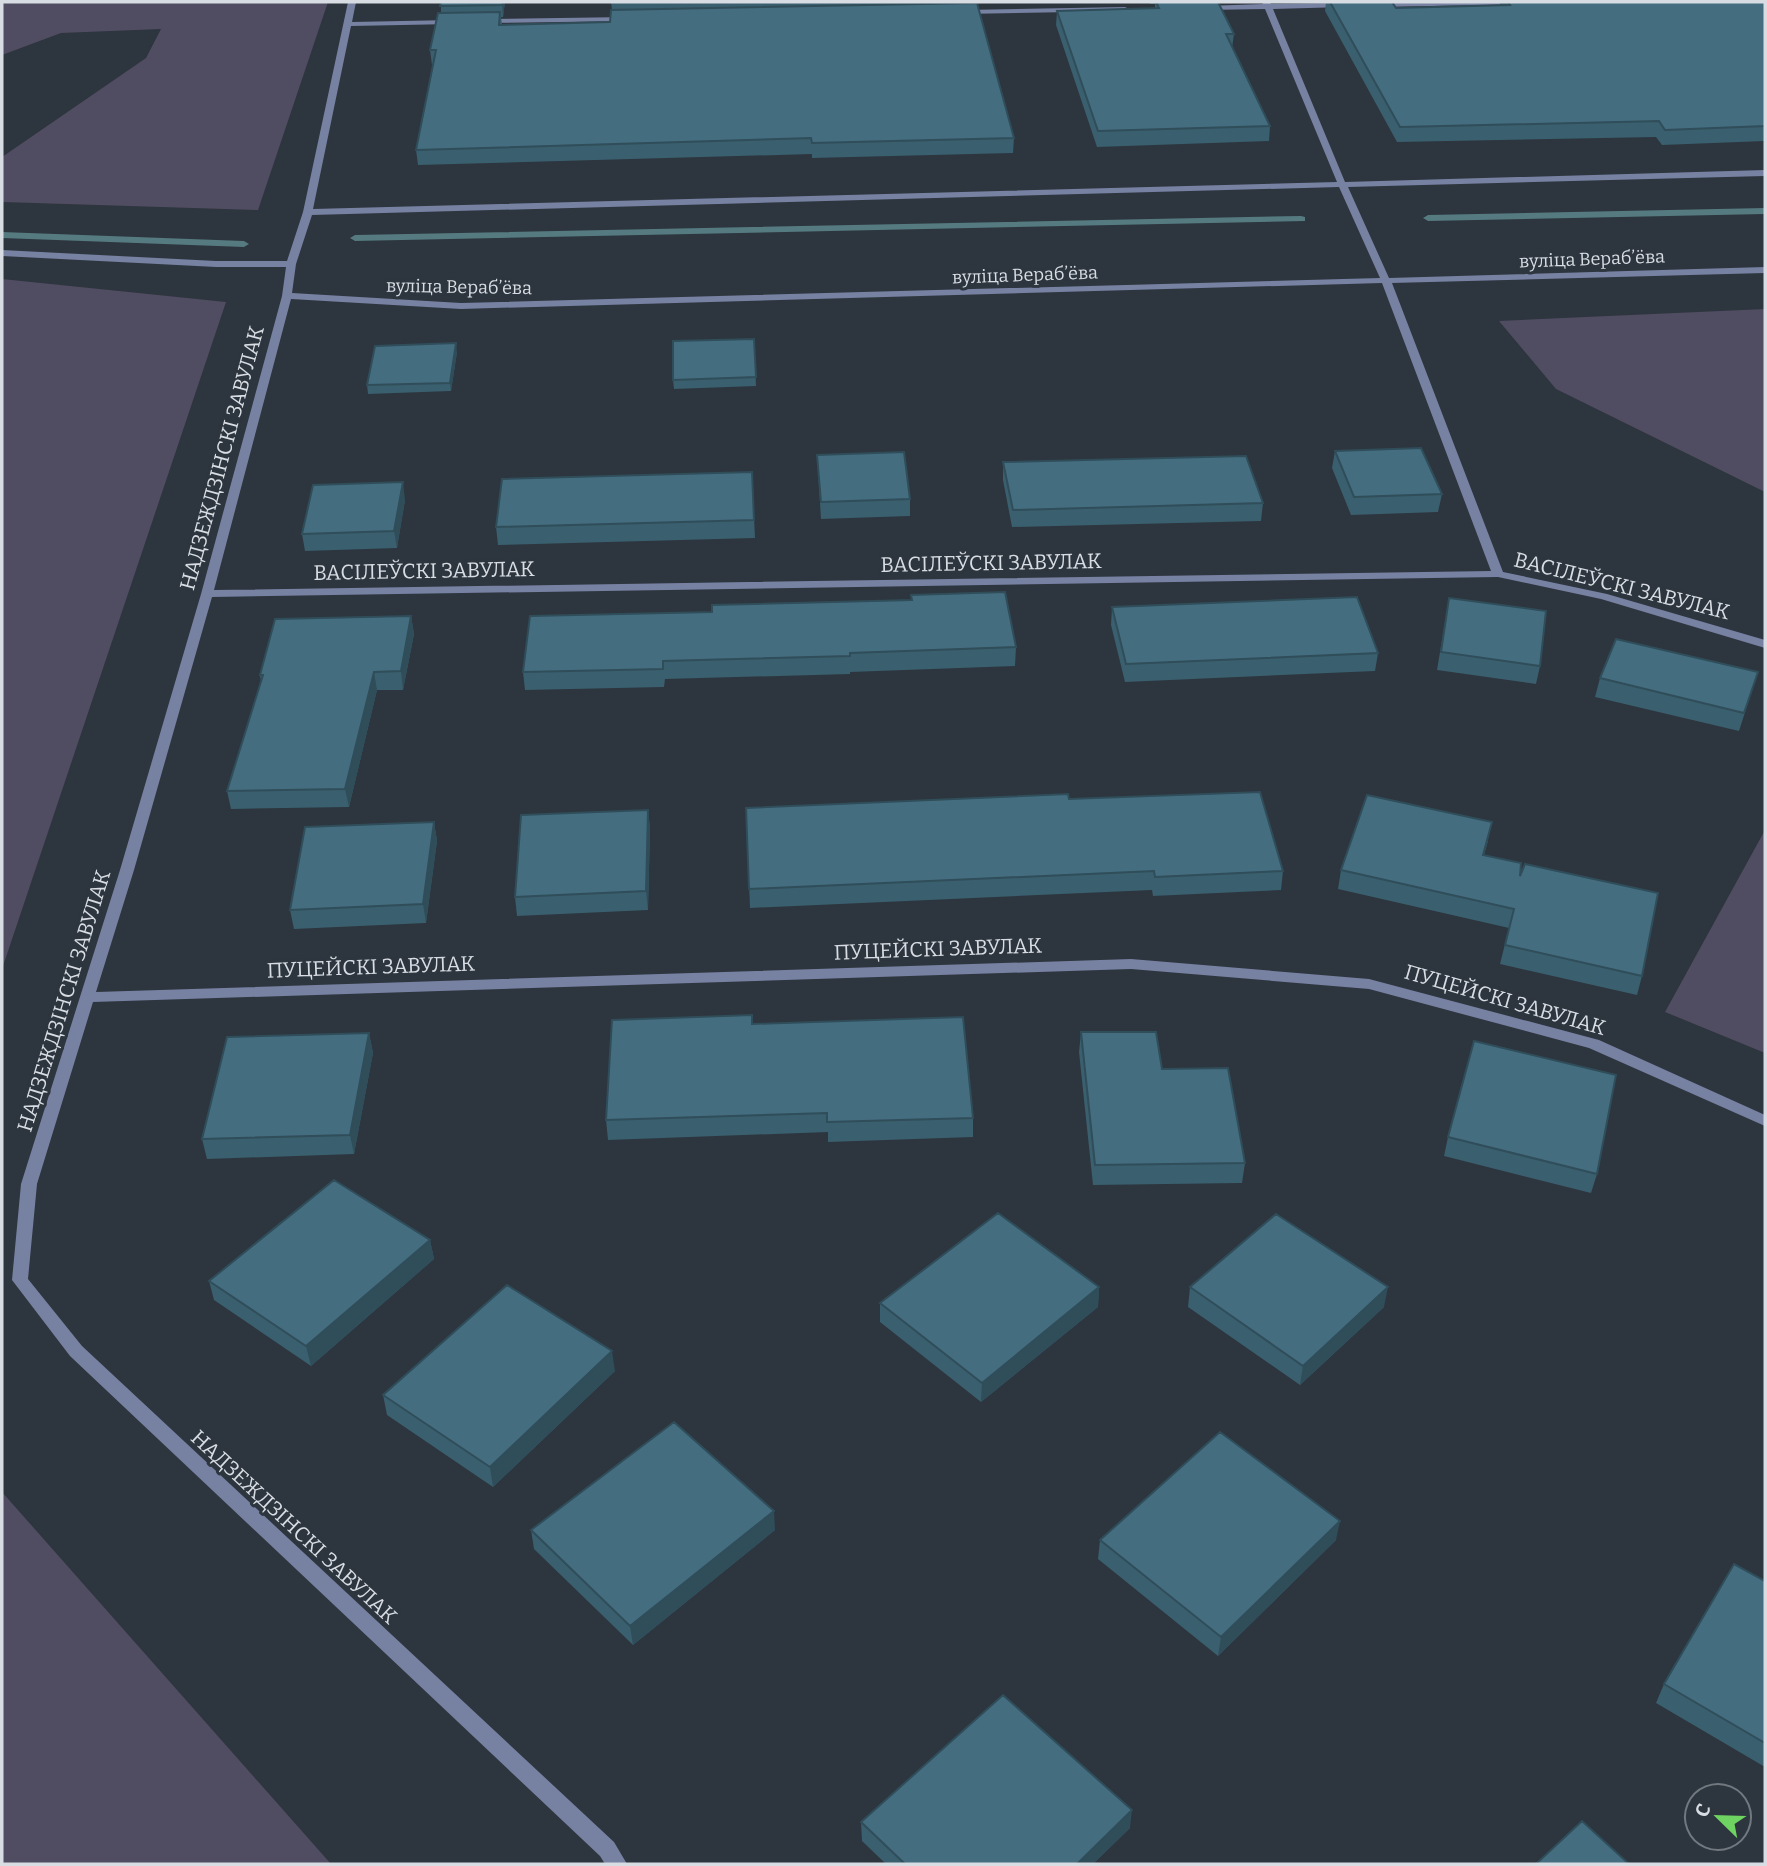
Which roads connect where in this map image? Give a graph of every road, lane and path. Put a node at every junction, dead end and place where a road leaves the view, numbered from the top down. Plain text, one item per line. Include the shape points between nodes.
1 (352, 2) edge
2 (1536, 2) edge
3 (1267, 4) edge
4 (1349, 5) edge
5 (1362, 5) edge
6 (1199, 8) edge
7 (1129, 9) edge
8 (947, 13) edge
9 (639, 18) edge
10 (458, 22) edge
11 (472, 22) edge
12 (346, 24) junction
13 (1765, 173) edge
14 (1342, 184) junction
15 (308, 212) junction
16 (2, 253) edge
17 (291, 264) junction
18 (1765, 270) edge
19 (1386, 281) junction
20 (287, 296) junction
21 (1498, 574) junction
22 (207, 594) junction
23 (1765, 644) edge
24 (86, 997) junction
25 (1765, 1121) edge
26 (617, 1864) edge

1 - 12 street, НАДЗЕЖДЗІНСКІ ЗАВУЛАК
2 - 5 street
3 - 4 street
3 - 6 street
3 - 14 street
7 - 8 street
9 - 11 street
10 - 12 street
12 - 15 street, НАДЗЕЖДЗІНСКІ ЗАВУЛАК
13 - 14 street
14 - 15 street
14 - 19 street
15 - 17 street, НАДЗЕЖДЗІНСКІ ЗАВУЛАК
16 - 17 street
17 - 20 street, НАДЗЕЖДЗІНСКІ ЗАВУЛАК
18 - 19 street, вуліца Верабʼёва
19 - 20 street, вуліца Верабʼёва via 461,306
19 - 21 street
20 - 22 street, НАДЗЕЖДЗІНСКІ ЗАВУЛАК
21 - 22 street, ВАСІЛЕЎСКІ ЗАВУЛАК
21 - 23 street, ВАСІЛЕЎСКІ ЗАВУЛАК via 1603,596
22 - 24 street, НАДЗЕЖДЗІНСКІ ЗАВУЛАК
24 - 25 street, ПУЦЕЙСКІ ЗАВУЛАК via 1131,964 1369,984 1594,1044
24 - 26 street, НАДЗЕЖДЗІНСКІ ЗАВУЛАК via 29,1184 20,1280 76,1351 607,1849

